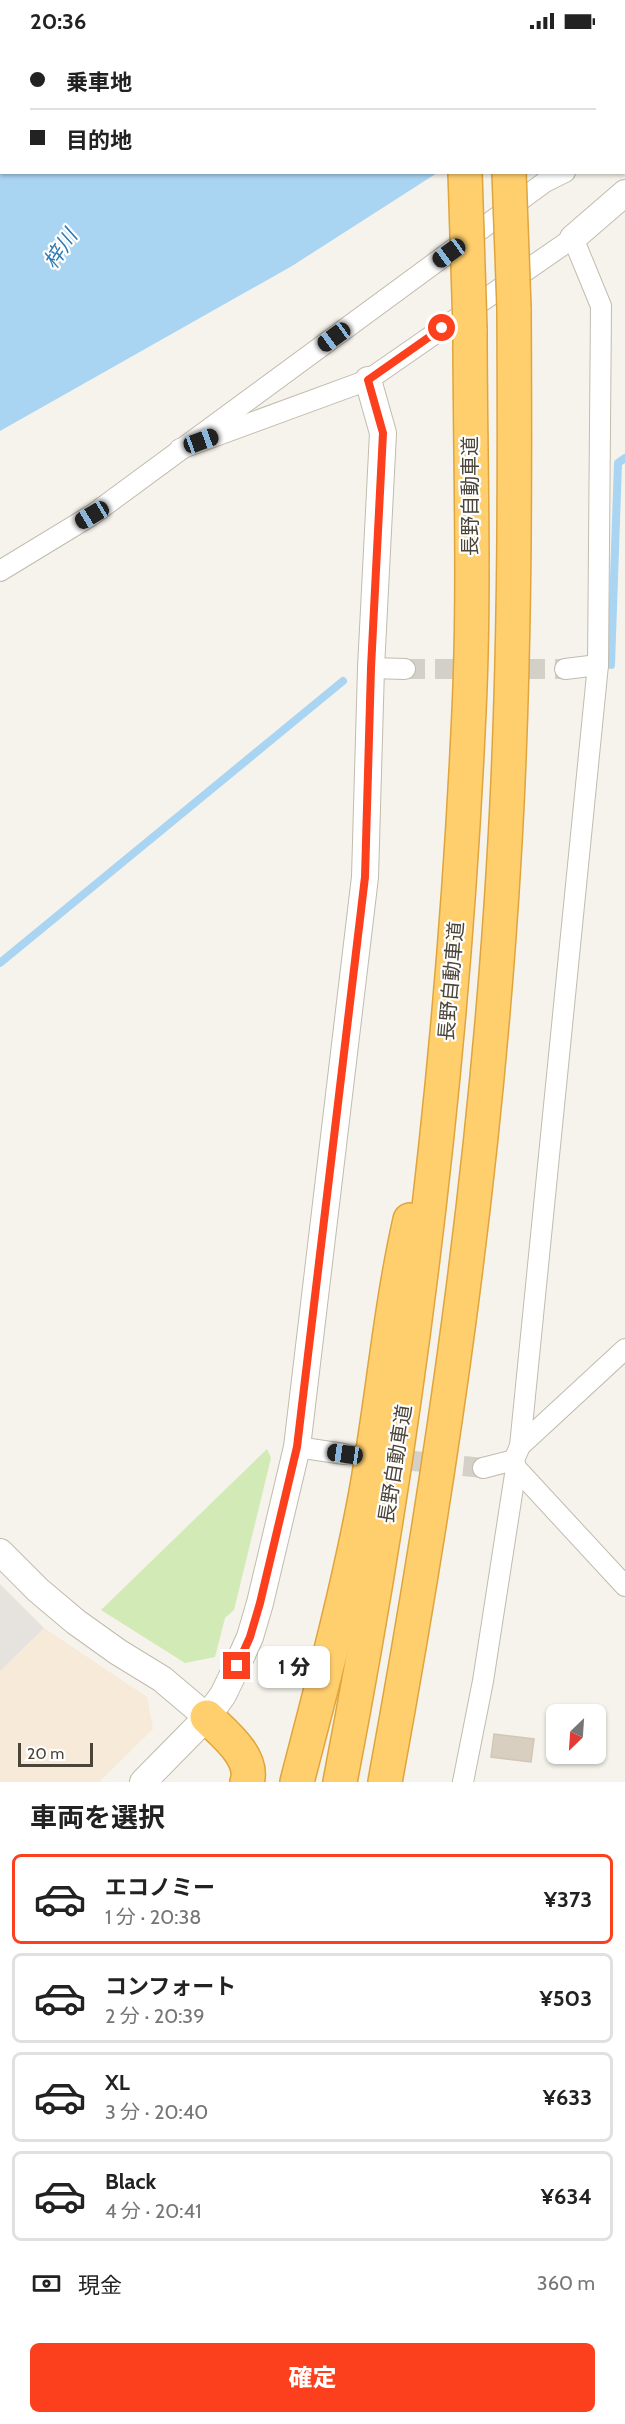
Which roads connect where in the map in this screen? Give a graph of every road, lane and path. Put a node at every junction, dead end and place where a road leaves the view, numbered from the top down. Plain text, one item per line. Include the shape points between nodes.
1 (465, 174) edge
2 (509, 174) edge
3 (561, 174) edge
4 (625, 193) edge
5 (573, 238) junction
6 (368, 380) junction
7 (180, 449) junction
8 (0, 571) edge
9 (598, 665) junction
10 (371, 668) junction
11 (405, 669) tunnel mouth
12 (565, 669) tunnel mouth
13 (444, 1064) junction
14 (625, 1349) edge
15 (297, 1447) junction
16 (345, 1454) tunnel mouth
17 (516, 1458) junction
18 (483, 1468) tunnel mouth
19 (0, 1552) edge
20 (625, 1586) edge
21 (207, 1717) junction
22 (143, 1782) edge
23 (247, 1782) edge
24 (297, 1782) edge
25 (340, 1782) edge
26 (385, 1782) edge
27 (463, 1782) edge

1 - 13 highway, 長野自動車道, bridge via 470,329 470,706
2 - 26 highway, bridge via 516,548 504,861 465,1278 439,1468
3 - 7 street
4 - 5 street
5 - 6 street
5 - 9 street via 601,306
6 - 7 street
6 - 10 street via 383,433
7 - 8 street via 92,515
9 - 12 street
9 - 17 street
10 - 11 street
10 - 15 street via 365,877
13 - 24 highway via 399,1266 364,1502
13 - 25 highway, 長野自動車道 via 398,1453
14 - 17 street
15 - 16 street
15 - 21 street via 250,1637 223,1695
17 - 18 street
17 - 20 street
17 - 27 street via 483,1681
19 - 21 street via 76,1622 162,1679
21 - 22 street
21 - 23 highway via 242,1756

